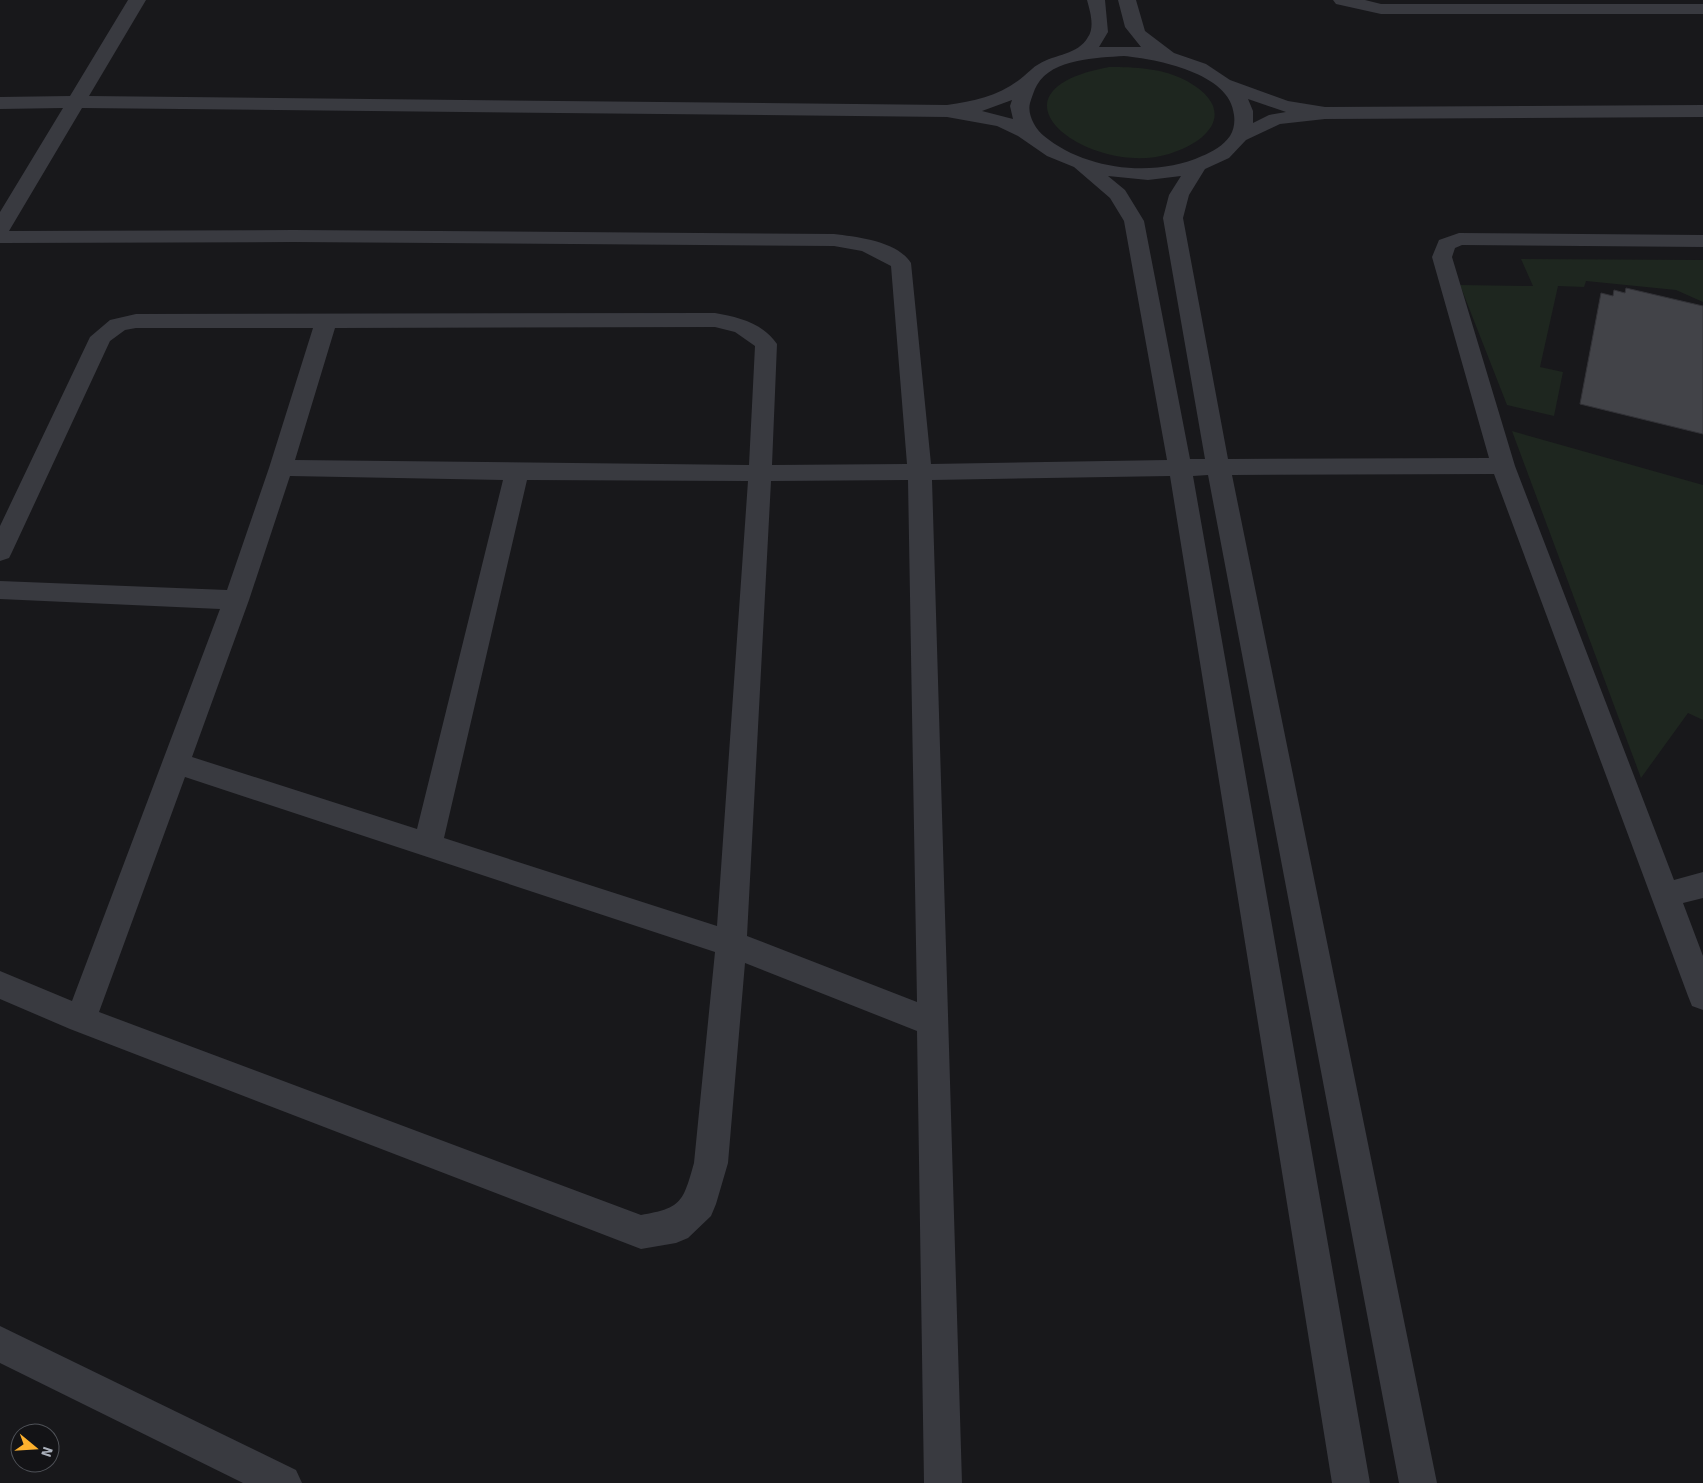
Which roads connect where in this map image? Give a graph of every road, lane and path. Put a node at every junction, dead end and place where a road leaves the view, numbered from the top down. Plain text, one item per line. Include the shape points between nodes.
1 (137, 0) edge
2 (1096, 0) edge
3 (1127, 0) edge
4 (1342, 0) edge
5 (1703, 9) edge
6 (1079, 55) junction
7 (1170, 57) junction
8 (1029, 81) junction
9 (1225, 84) junction
10 (76, 102) junction
11 (0, 103) edge
12 (947, 111) junction
13 (1703, 111) edge
14 (1325, 113) junction
15 (1241, 136) junction
16 (1036, 140) junction
17 (1082, 164) junction
18 (1196, 167) junction
19 (0, 228) edge
20 (0, 238) edge
21 (1703, 241) edge
22 (326, 321) junction
23 (1503, 466) junction
24 (1180, 467) junction
25 (1218, 467) junction
26 (281, 468) junction
27 (517, 472) junction
28 (920, 472) junction
29 (760, 473) junction
30 (0, 552) edge
31 (0, 590) edge
32 (236, 600) junction
33 (177, 763) junction
34 (428, 845) junction
35 (1703, 885) edge
36 (1666, 895) junction
37 (730, 944) junction
38 (0, 985) edge
39 (1703, 996) edge
40 (81, 1019) junction
41 (934, 1023) junction
42 (0, 1344) edge
43 (283, 1483) edge
44 (943, 1483) edge
45 (1351, 1483) edge
46 (1418, 1483) edge

1 - 10 street
2 - 6 street via 1102,29 1098,39
3 - 7 street via 1131,25 1138,35 1149,46
4 - 5 street via 1399,10
6 - 7 street via 1124,51
6 - 8 street via 1042,70
7 - 9 street via 1201,68
8 - 12 street via 989,106
8 - 16 street via 1021,95 1019,110
9 - 14 street via 1284,106
9 - 15 street via 1240,100 1245,118
10 - 11 street
10 - 12 street
10 - 19 street
12 - 16 street via 1009,123 1022,128
13 - 14 street
14 - 15 street via 1276,119
15 - 18 street via 1224,154
16 - 17 street via 1056,154
17 - 18 street via 1110,172 1140,174 1169,173
17 - 24 street via 1118,194 1134,221
18 - 25 street via 1179,195 1173,218
20 - 28 street via 303,236 834,240 863,243 901,263
21 - 23 street via 1459,239 1446,244 1442,257
22 - 26 street
22 - 29 street via 715,320 737,324 754,331 766,344
22 - 30 street via 136,321 118,325 101,337
23 - 25 street
23 - 36 street
24 - 25 street
24 - 28 street
24 - 45 street
25 - 46 street
26 - 27 street
26 - 32 street
27 - 29 street
27 - 34 street
28 - 29 street
28 - 41 street
29 - 37 street
31 - 32 street
32 - 33 street
33 - 34 street
33 - 40 street
34 - 37 street
35 - 36 street
36 - 39 street
37 - 40 street via 711,1163 699,1204 676,1226 641,1232
37 - 41 street
38 - 40 street
41 - 44 street
42 - 43 street

